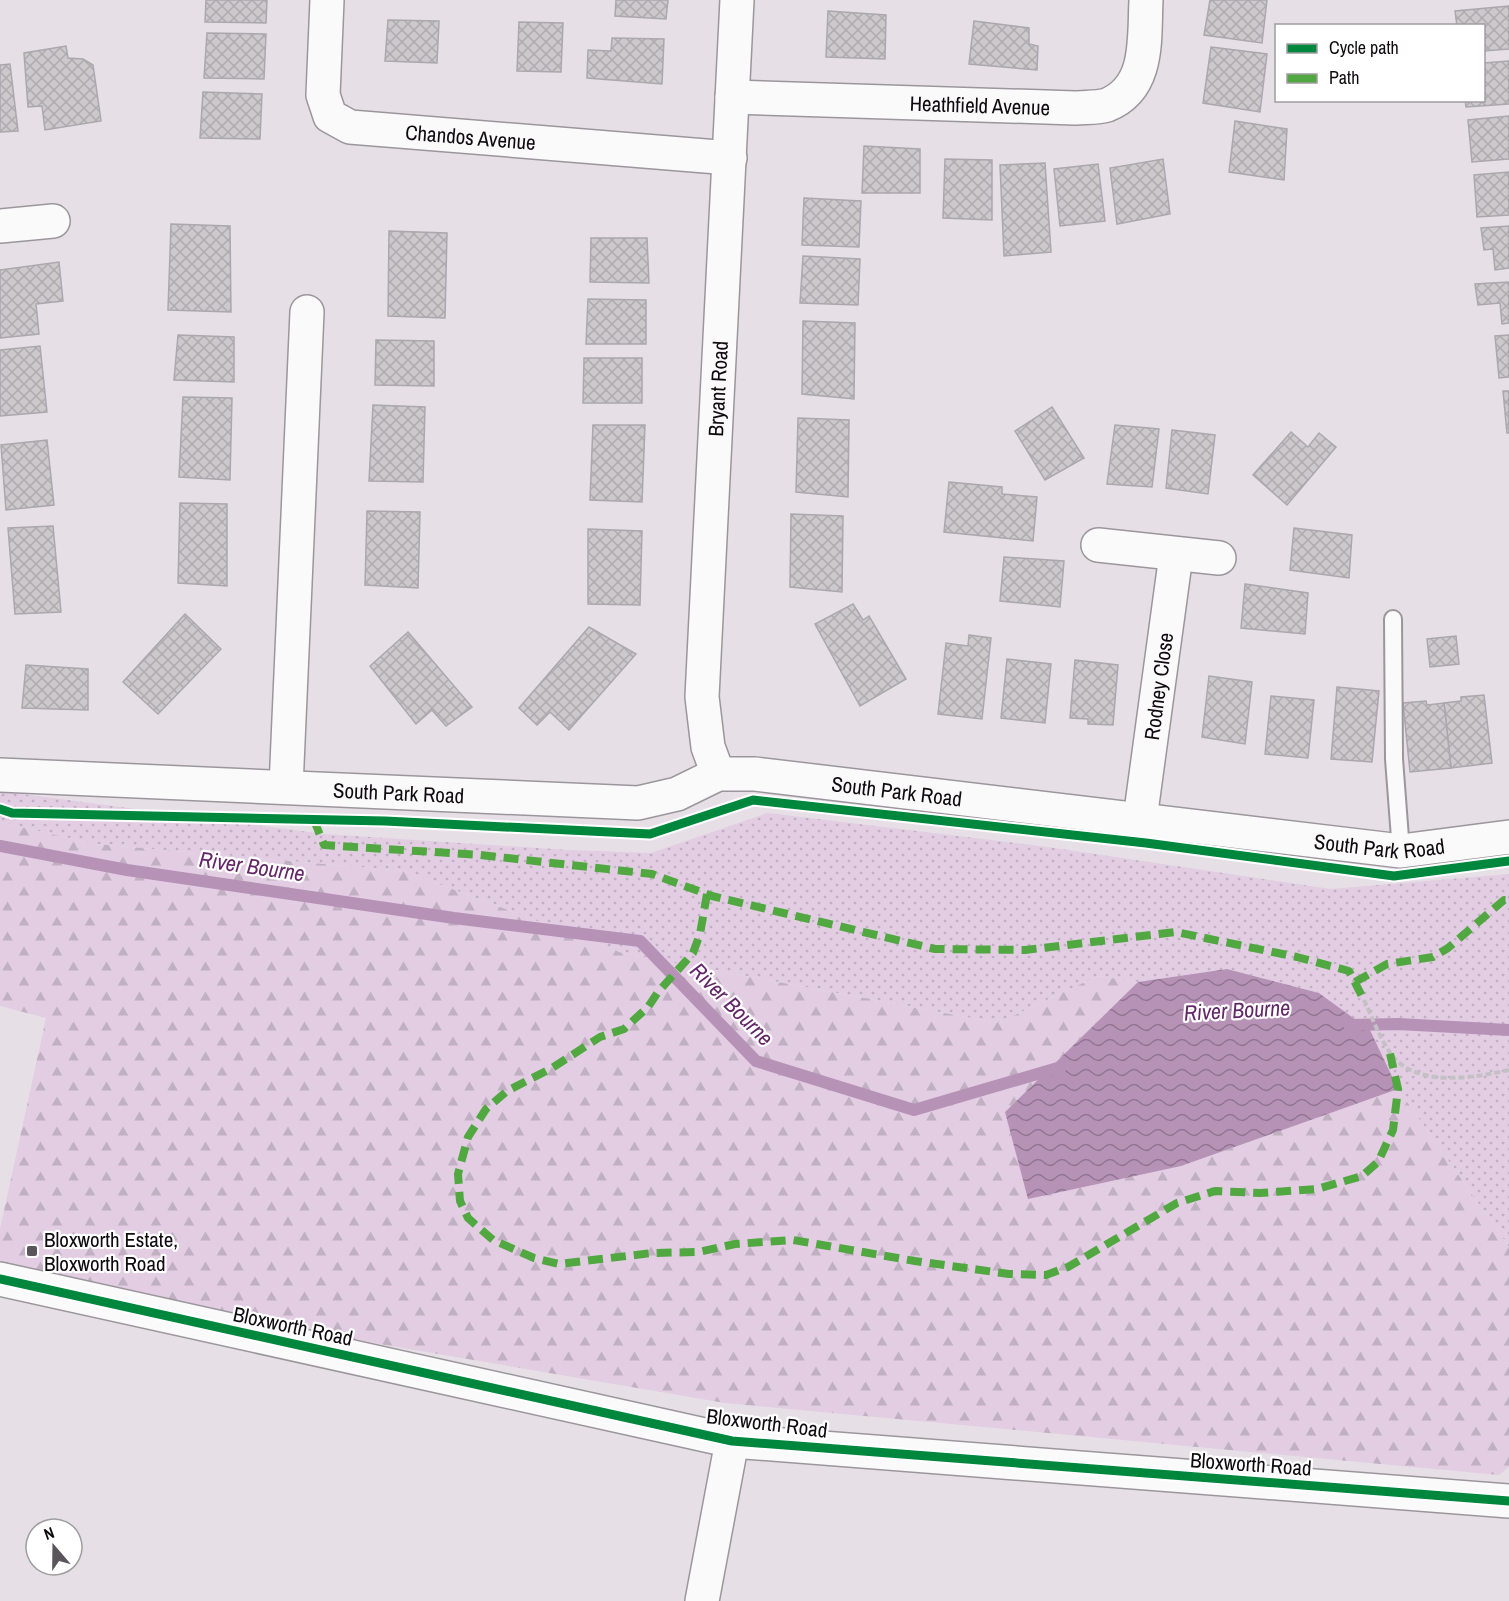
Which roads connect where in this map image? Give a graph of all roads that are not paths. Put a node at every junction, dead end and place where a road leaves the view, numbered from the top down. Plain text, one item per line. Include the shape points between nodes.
1 (327, 0) edge
2 (737, 0) edge
3 (1146, 0) edge
4 (732, 97) junction
5 (730, 158) junction
6 (53, 221) dead end
7 (0, 226) edge
8 (306, 312) dead end
9 (1098, 545) dead end
10 (1176, 555) junction
11 (1219, 558) dead end
12 (1393, 619) dead end
13 (718, 774) junction
14 (0, 775) edge
15 (286, 788) junction
16 (1140, 819) junction
17 (1509, 837) edge
18 (1401, 851) junction
19 (0, 1280) edge
20 (732, 1441) junction
21 (1509, 1501) edge
22 (702, 1601) edge

1 - 5 street, Chandos Avenue via 323,95 330,116 350,127
2 - 4 street, Bryant Road
3 - 4 street, Heathfield Avenue via 1140,75 1126,95 1106,105 1075,108
4 - 5 street, Bryant Road
5 - 13 street, Bryant Road via 702,697 708,747
6 - 7 street
8 - 15 street
9 - 10 street
10 - 11 street
10 - 16 street, Rodney Close
12 - 18 lane via 1394,759
13 - 15 street, South Park Road via 677,794 638,803
13 - 16 street, South Park Road via 755,774
14 - 15 street, South Park Road
16 - 18 street, South Park Road
17 - 18 street, South Park Road
19 - 20 street, Bloxworth Road
20 - 21 street, Bloxworth Road
20 - 22 street

